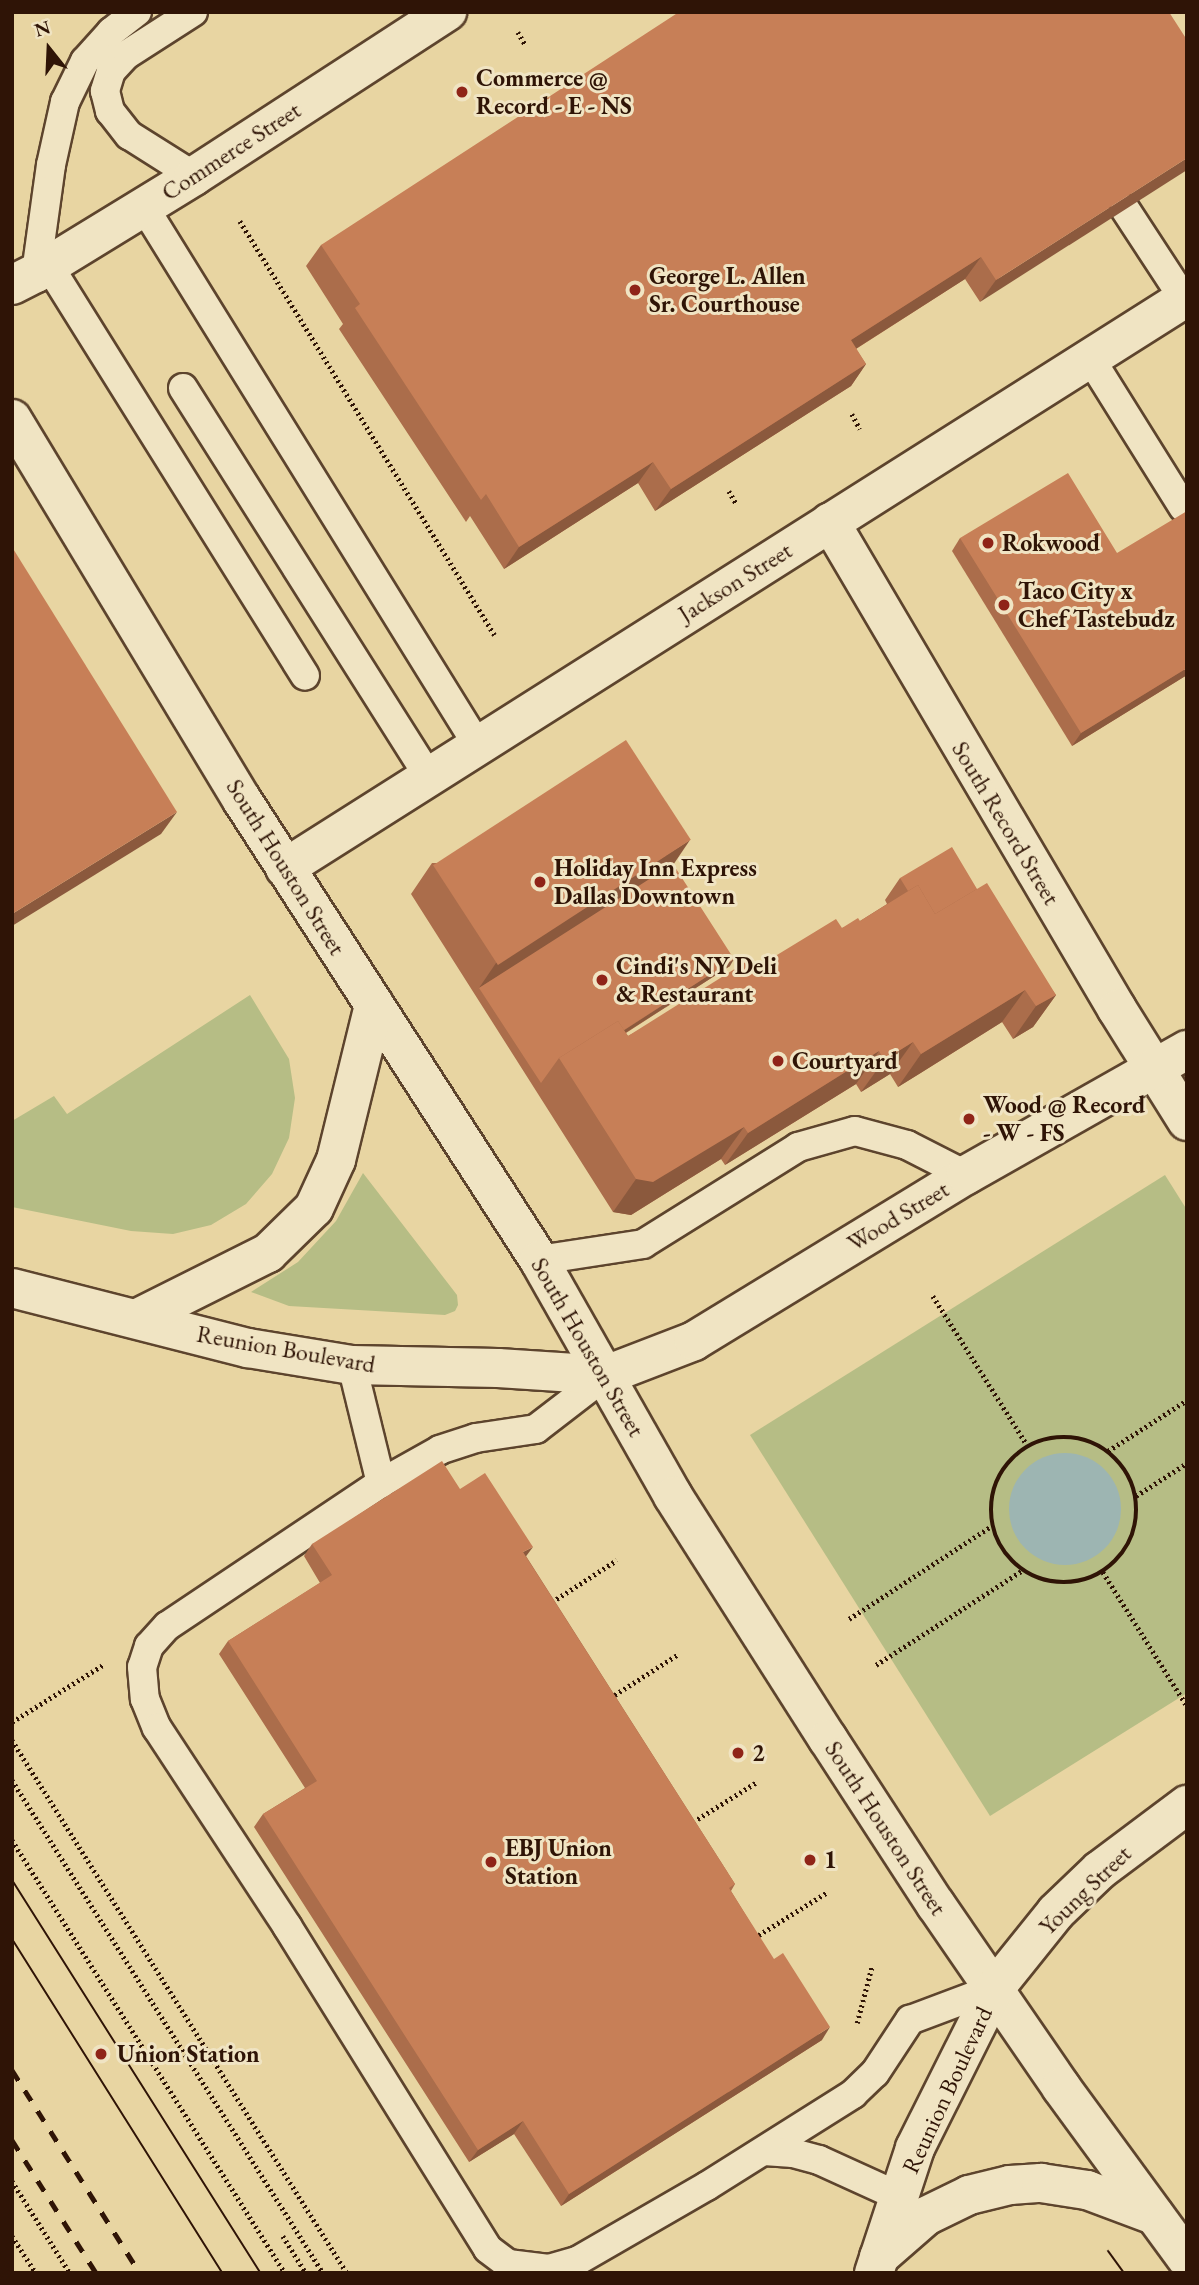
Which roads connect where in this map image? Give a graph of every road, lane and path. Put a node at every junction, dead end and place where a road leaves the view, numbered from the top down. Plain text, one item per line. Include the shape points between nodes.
1 (137, 12) edge
2 (193, 12) edge
3 (447, 12) edge
4 (518, 32) dead end
5 (525, 44) dead end
6 (194, 176) junction
7 (144, 207) junction
8 (1125, 209) edge
9 (240, 221) dead end
10 (32, 275) edge
11 (1185, 298) edge
12 (1090, 358) junction
13 (183, 388) dead end
14 (852, 414) edge
15 (12, 419) edge
16 (860, 429) dead end
17 (729, 491) edge
18 (736, 503) dead end
19 (1183, 507) dead end
20 (830, 522) junction
21 (495, 635) dead end
22 (305, 675) dead end
23 (478, 746) junction
24 (429, 777) junction
25 (285, 868) junction
26 (374, 1005) junction
27 (1170, 1059) edge
28 (1187, 1121) edge
29 (966, 1175) junction
30 (538, 1260) junction
31 (12, 1288) edge
32 (933, 1296) dead end
33 (136, 1319) junction
34 (352, 1365) junction
35 (607, 1375) junction
36 (1187, 1400) edge
37 (1028, 1446) junction
38 (1108, 1451) junction
39 (1187, 1463) edge
40 (381, 1483) junction
41 (1136, 1496) junction
42 (992, 1525) junction
43 (617, 1559) dead end
44 (1023, 1570) junction
45 (1102, 1572) junction
46 (542, 1608) edge
47 (849, 1619) dead end
48 (677, 1655) dead end
49 (876, 1665) dead end
50 (142, 1667) junction
51 (603, 1703) edge
52 (1187, 1706) edge
53 (12, 1722) edge
54 (12, 1740) edge
55 (12, 1780) edge
56 (757, 1782) dead end
57 (1187, 1805) edge
58 (683, 1828) edge
59 (12, 1840) edge
60 (827, 1893) dead end
61 (747, 1942) edge
62 (872, 1966) dead end
63 (995, 1988) junction
64 (856, 2028) dead end
65 (764, 2151) junction
66 (12, 2181) edge
67 (898, 2196) junction
68 (1154, 2215) junction
69 (12, 2236) edge
70 (283, 2236) dead end
71 (1187, 2259) edge
72 (875, 2266) edge
73 (36, 2273) edge
74 (70, 2273) edge
75 (285, 2273) edge
76 (306, 2273) edge
77 (323, 2273) edge
78 (347, 2273) edge

1 - 10 lane via 85,61 65,103
2 - 6 lane via 126,55 111,71 105,91 118,124 128,135
3 - 6 main road, Commerce Street
4 - 5 path
6 - 7 main road, Commerce Street
7 - 10 main road, Commerce Street
7 - 23 lane
8 - 11 lane
9 - 21 path
10 - 22 lane
11 - 12 main road, Jackson Street
12 - 19 lane
12 - 20 main road, Jackson Street
13 - 24 lane
14 - 16 path
15 - 25 main road, South Houston Street
17 - 18 path
20 - 23 main road, Jackson Street
20 - 27 main road, South Record Street via 1117,1009
23 - 24 main road, Jackson Street
24 - 25 main road, Jackson Street
25 - 26 main road, South Houston Street
26 - 30 main road, South Houston Street
26 - 33 main road via 336,1160 314,1208 268,1253
27 - 28 main road, South Record Street
27 - 29 main road, Wood Street
29 - 30 lane via 908,1145 855,1131 798,1147 643,1244
29 - 35 main road, Wood Street via 694,1341
30 - 35 main road, South Houston Street
31 - 33 main road, Reunion Boulevard
32 - 37 path
33 - 34 main road, Reunion Boulevard via 248,1348
34 - 35 main road, Reunion Boulevard
34 - 40 lane
35 - 40 lane via 536,1429 476,1438 440,1450
35 - 63 main road, South Houston Street via 680,1507 929,1894
36 - 38 path
37 - 38 path via 1061,1437
37 - 42 path via 998,1480
38 - 41 path via 1129,1476
39 - 41 path
40 - 50 lane via 167,1626 149,1646
41 - 45 path via 1131,1539
42 - 44 path via 1009,1558
42 - 47 path
43 - 46 path
44 - 45 path via 1062,1583
44 - 49 path
45 - 52 path
48 - 51 path
50 - 53 path via 113,1660
50 - 65 lane via 145,1699 157,1728 488,2249 508,2264 549,2270 577,2261
54 - 78 path
55 - 77 path
56 - 58 path
57 - 63 main road, Young Street via 1100,1870 1056,1912
59 - 75 path
60 - 61 path
62 - 64 path
63 - 65 lane via 910,2020 876,2073 853,2094
63 - 67 main road, Reunion Boulevard via 915,2148
63 - 68 main road, South Houston Street
65 - 67 lane via 819,2160
66 - 74 path
67 - 72 main road, Reunion Boulevard
68 - 71 main road, South Houston Street
68 - 72 main road via 1087,2190 1041,2183 1010,2185 969,2194 926,2216
69 - 73 path
70 - 76 path

